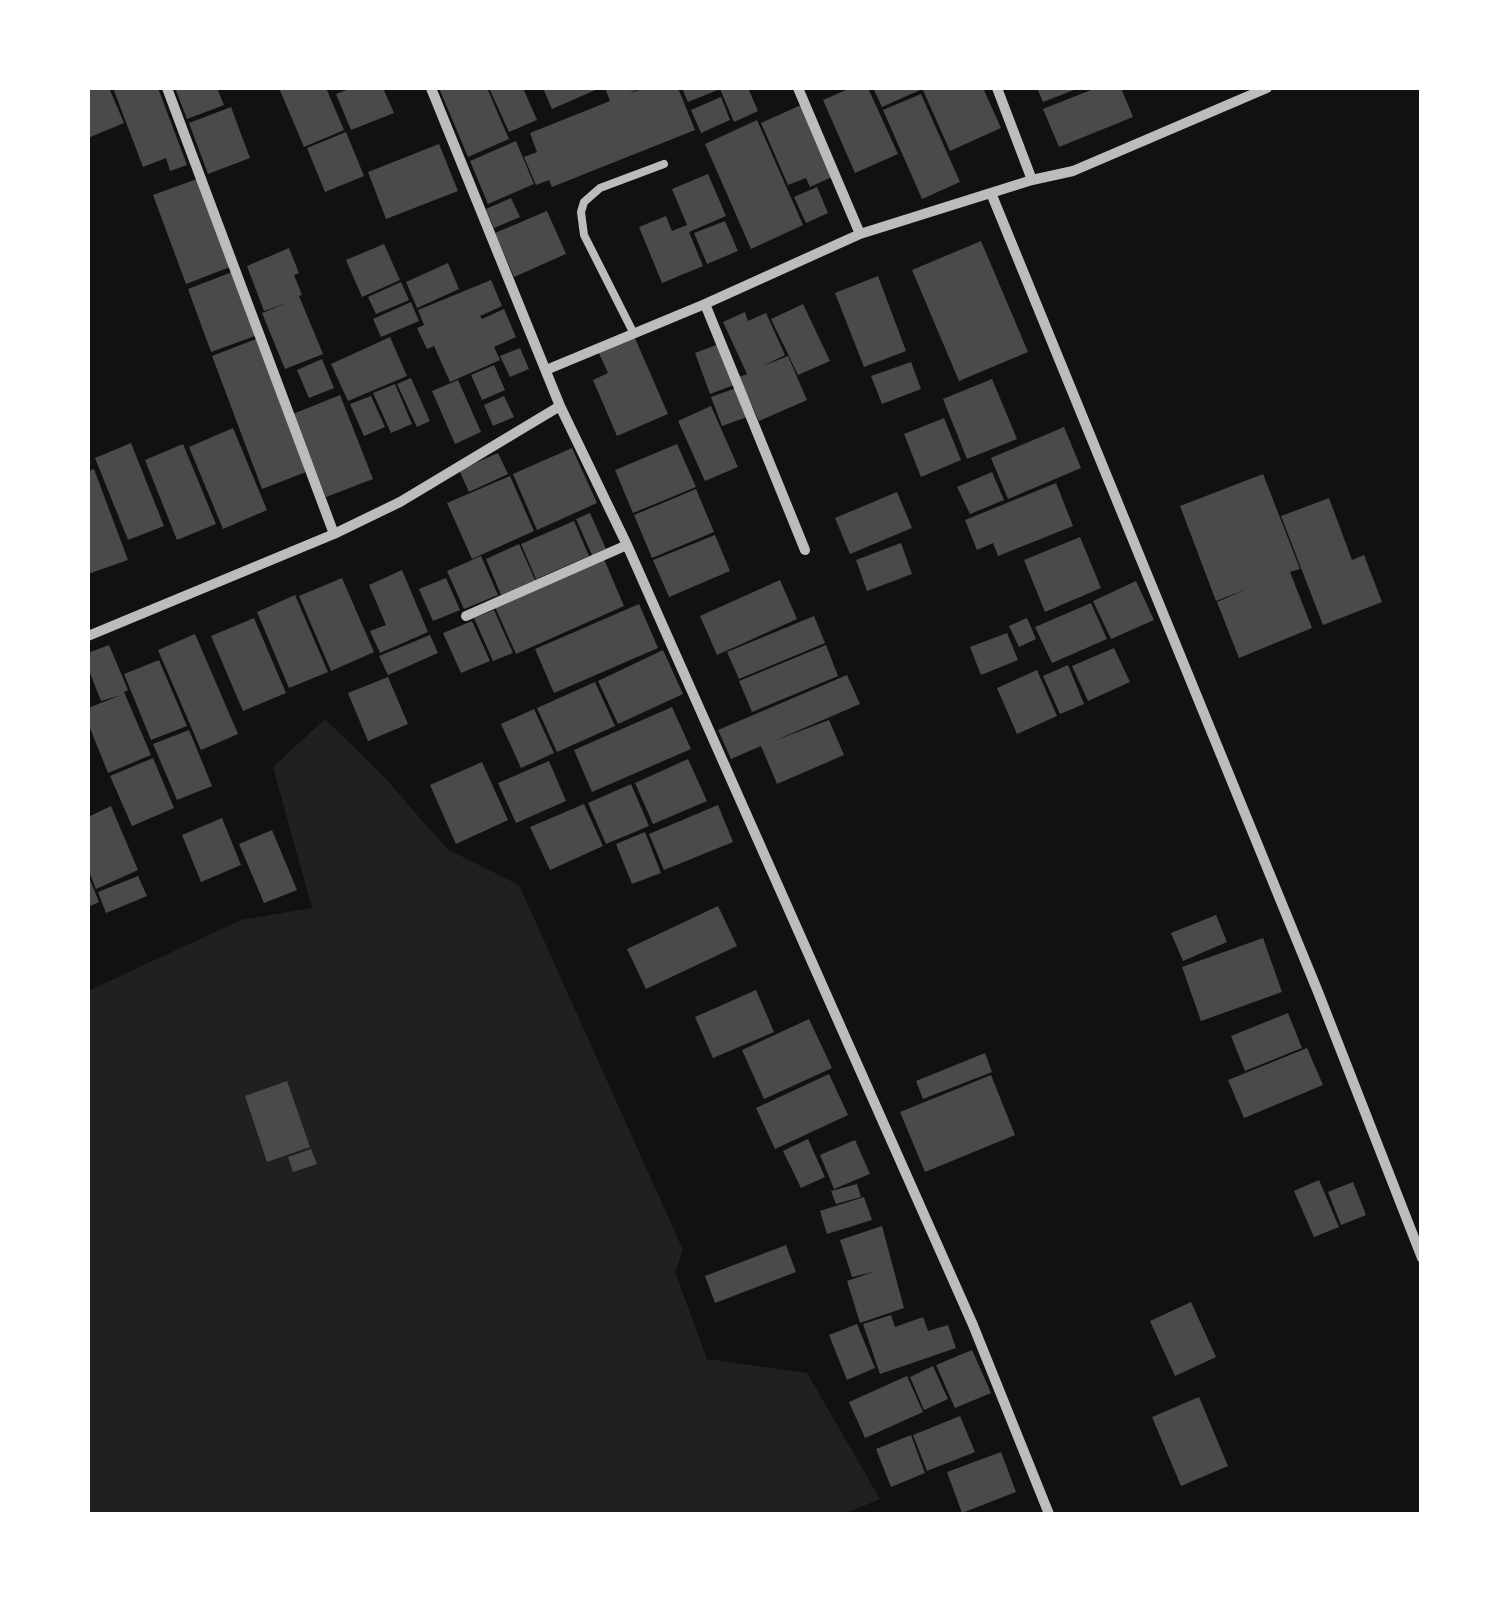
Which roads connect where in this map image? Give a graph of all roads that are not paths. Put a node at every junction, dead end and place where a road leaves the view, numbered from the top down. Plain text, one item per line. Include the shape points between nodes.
1 (167, 88) edge
2 (432, 88) edge
3 (798, 88) edge
4 (997, 88) edge
5 (1268, 88) edge
6 (664, 164) dead end
7 (1032, 180) junction
8 (991, 192) junction
9 (860, 234) junction
10 (706, 304) junction
11 (634, 332) junction
12 (546, 370) junction
13 (560, 406) junction
14 (334, 534) junction
15 (627, 545) junction
16 (805, 550) dead end
17 (466, 616) dead end
18 (88, 636) edge
19 (1422, 1258) edge
20 (1048, 1514) edge

1 - 14 street
2 - 12 street
3 - 9 street
4 - 7 street
5 - 7 street via 1073,171
6 - 11 lane via 600,188 581,212 584,235
7 - 8 street
8 - 9 street
8 - 19 street
9 - 10 street
10 - 11 street
10 - 16 street
11 - 12 street
12 - 13 street
13 - 14 street
13 - 15 street
14 - 18 street
15 - 17 street
15 - 20 street via 973,1325

